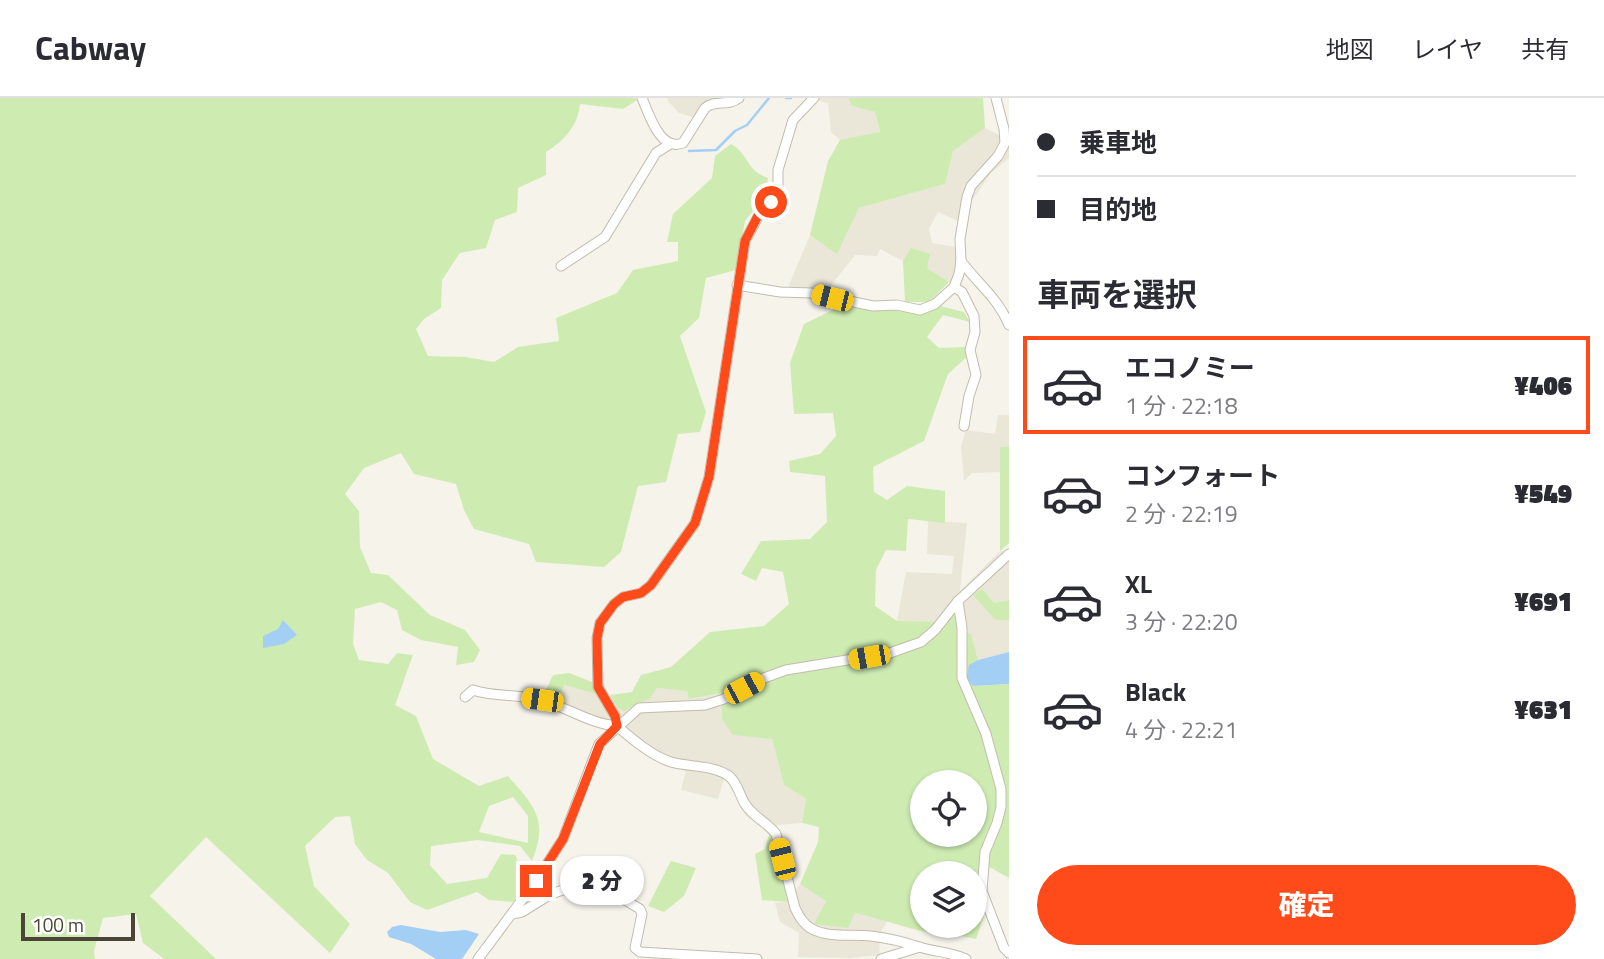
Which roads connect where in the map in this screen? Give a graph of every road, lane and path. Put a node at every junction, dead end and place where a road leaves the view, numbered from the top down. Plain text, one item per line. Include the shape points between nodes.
1 (642, 98) edge
2 (739, 98) edge
3 (814, 98) edge
4 (996, 98) edge
5 (670, 144) junction
6 (961, 261) junction
7 (562, 266) dead end
8 (737, 285) junction
9 (954, 287) junction
10 (1009, 325) edge
11 (964, 426) dead end
12 (1009, 554) edge
13 (958, 601) junction
14 (466, 696) dead end
15 (617, 726) junction
16 (512, 914) junction
17 (920, 947) junction
18 (1009, 953) edge
19 (478, 959) edge
20 (757, 959) edge
21 (880, 959) edge
22 (967, 959) edge

1 - 5 street via 657,130
2 - 5 street via 710,104 683,143
3 - 8 street via 793,120 778,185 745,241
4 - 6 street via 1005,144 967,197
5 - 7 street via 656,153 606,237
6 - 9 street
6 - 10 street via 998,302
8 - 9 street via 920,310
8 - 15 street via 709,477 695,523 651,585 623,597 600,623 598,687
9 - 11 street via 962,292 974,316 970,350 976,374
12 - 13 street
13 - 15 street via 935,630 906,648 786,670 705,705 639,708
13 - 18 street via 962,678 986,734 1001,789 997,823 985,852 982,891
14 - 15 street via 472,690 542,700
15 - 16 street via 600,744 563,839
15 - 17 street via 668,761 730,776 746,806 776,834 795,908 811,929
16 - 19 street
16 - 20 street via 551,894 597,883 640,909 635,948 640,952
17 - 21 street
17 - 22 street

